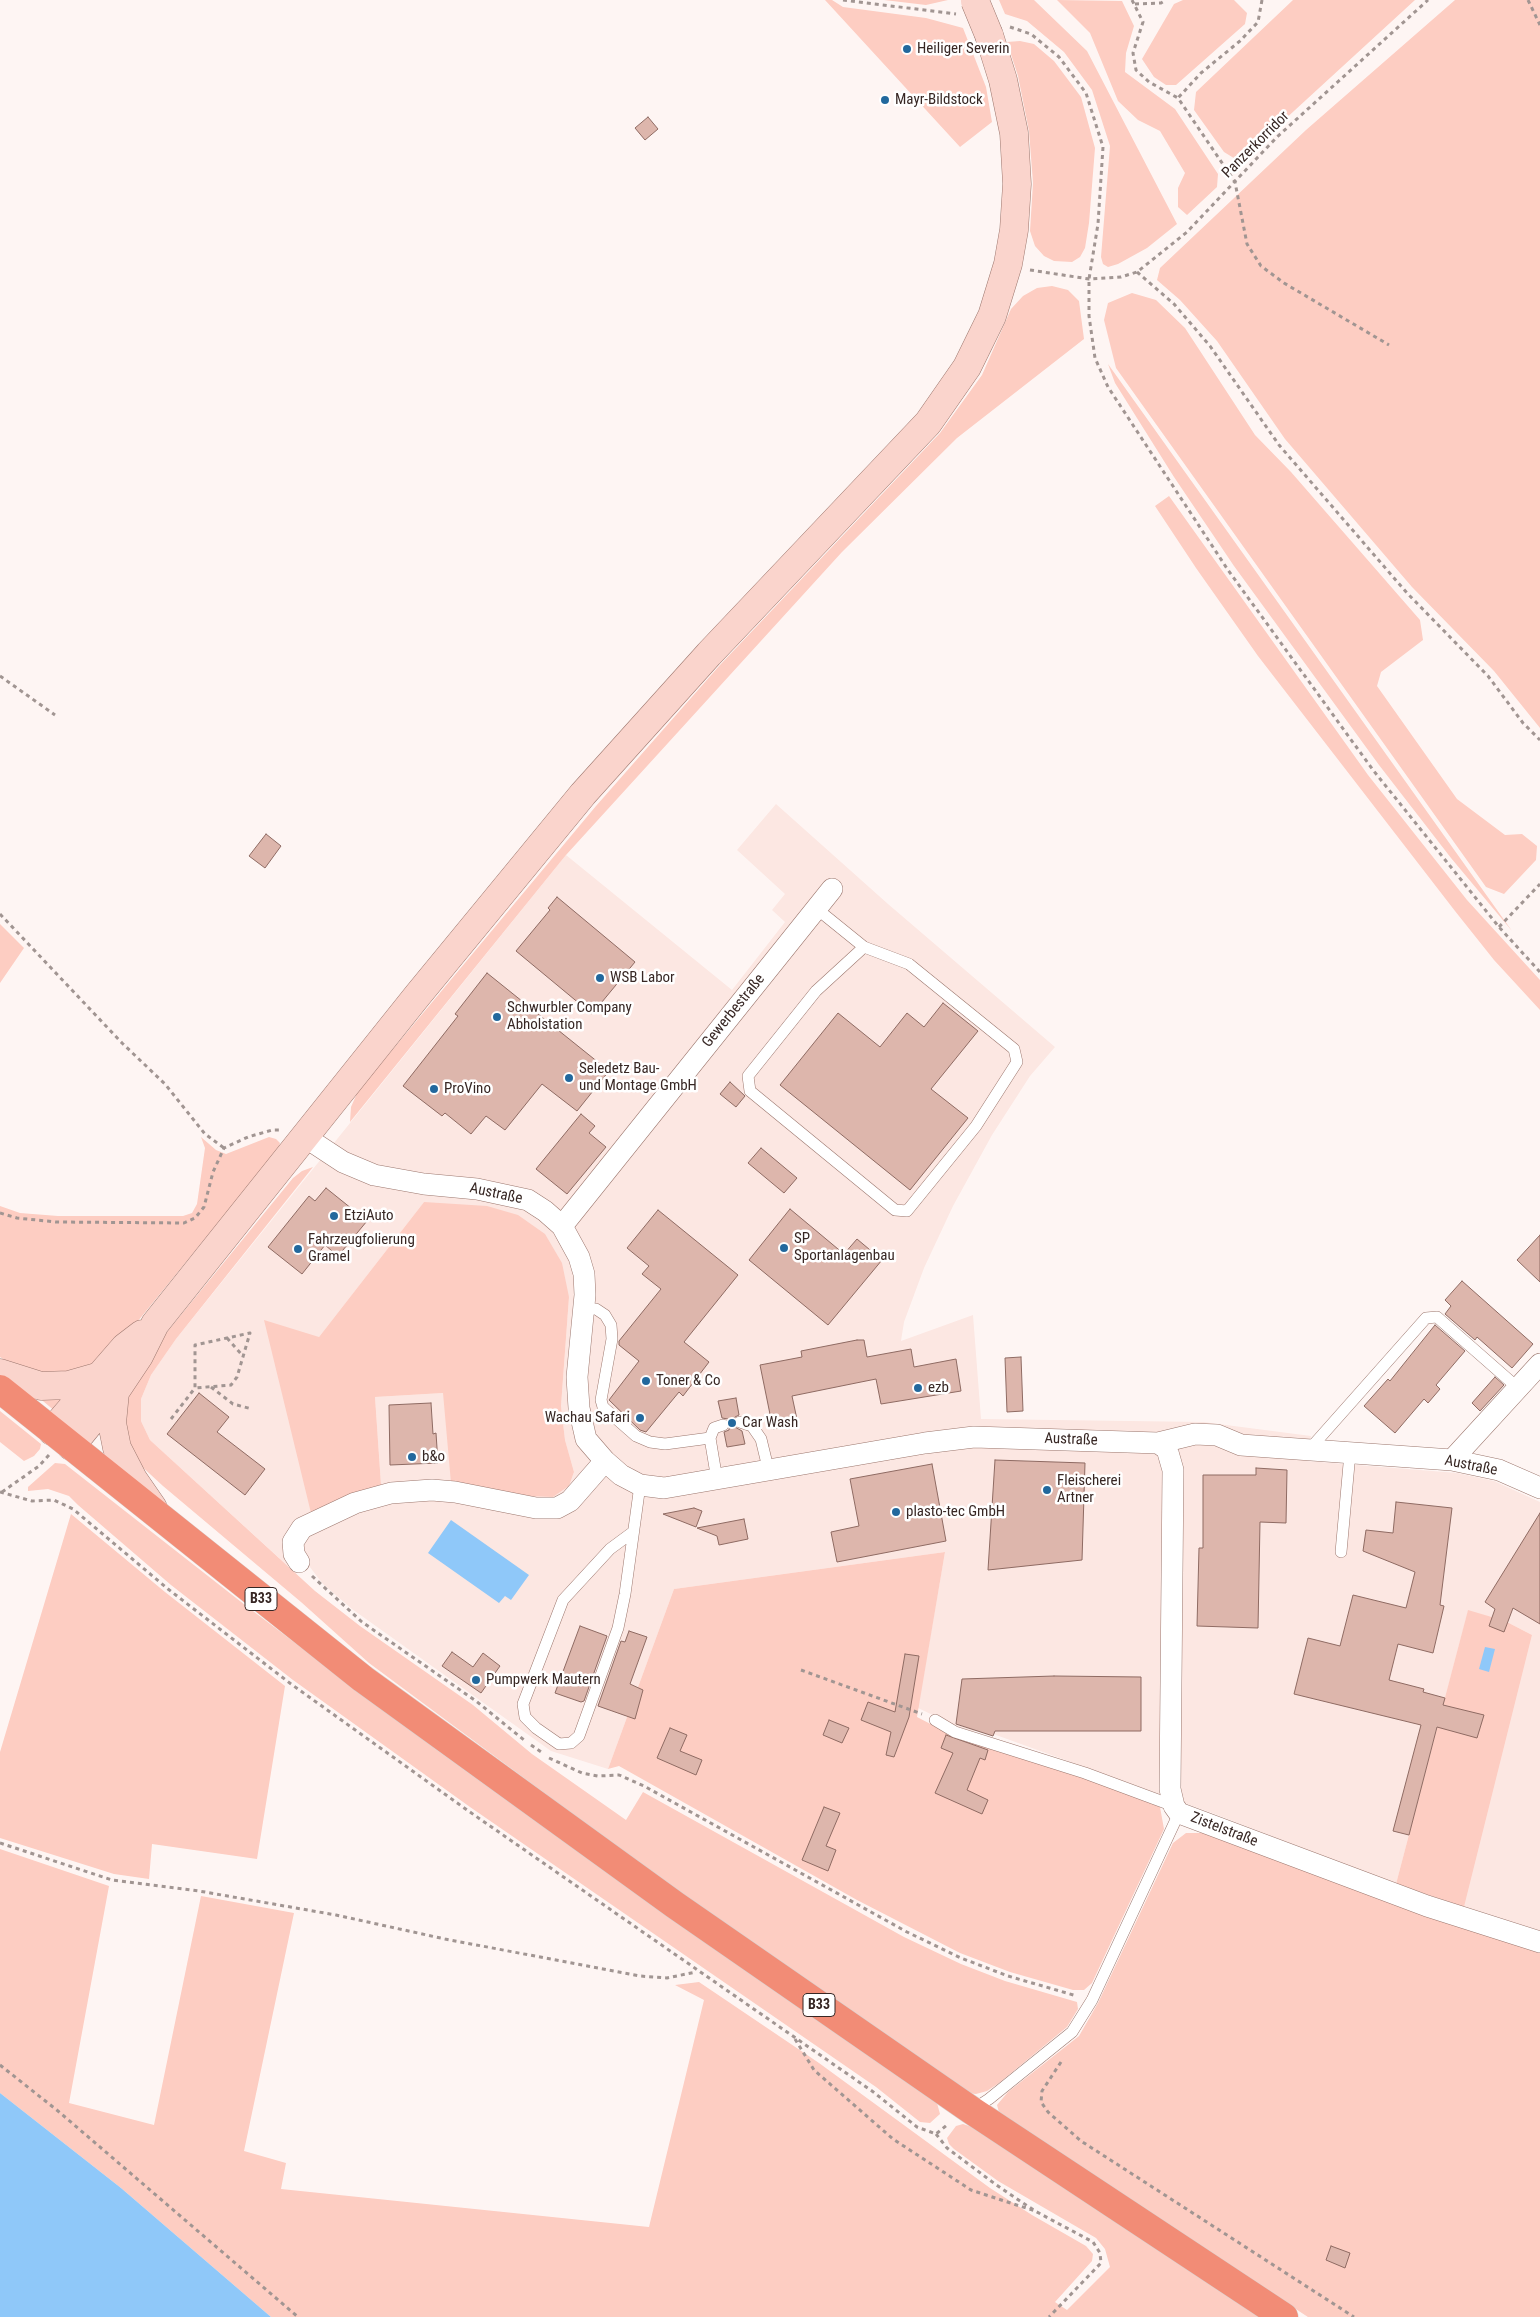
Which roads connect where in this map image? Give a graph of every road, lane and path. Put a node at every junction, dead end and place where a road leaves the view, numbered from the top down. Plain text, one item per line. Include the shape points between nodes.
1 (843, 0) edge
2 (1132, 0) edge
3 (1166, 0) edge
4 (1261, 0) edge
5 (1428, 0) edge
6 (1528, 0) edge
7 (1135, 4) junction
8 (971, 5) edge
9 (1540, 25) edge
10 (996, 30) junction
11 (1178, 98) junction
12 (1235, 182) junction
13 (1008, 264) junction
14 (1137, 272) junction
15 (1089, 279) junction
16 (1389, 345) dead end
17 (0, 676) edge
18 (55, 715) dead end
19 (1540, 740) edge
20 (1540, 884) edge
21 (832, 889) dead end
22 (817, 909) junction
23 (0, 914) edge
24 (1498, 927) junction
25 (864, 947) junction
26 (1540, 972) edge
27 (305, 1137) junction
28 (224, 1148) junction
29 (0, 1213) edge
30 (562, 1226) junction
31 (584, 1309) junction
32 (227, 1338) junction
33 (243, 1356) junction
34 (1540, 1364) edge
35 (0, 1373) edge
36 (106, 1385) junction
37 (211, 1387) junction
38 (195, 1388) junction
39 (1518, 1388) junction
40 (0, 1389) edge
41 (252, 1409) dead end
42 (172, 1418) dead end
43 (740, 1422) dead end
44 (723, 1425) dead end
45 (710, 1438) junction
46 (61, 1439) junction
47 (1158, 1443) junction
48 (1308, 1451) junction
49 (1350, 1453) junction
50 (1452, 1460) junction
51 (604, 1461) junction
52 (39, 1466) dead end
53 (769, 1472) junction
54 (717, 1480) junction
55 (640, 1485) junction
56 (1540, 1488) edge
57 (1, 1492) edge
58 (160, 1518) junction
59 (633, 1532) junction
60 (1341, 1552) dead end
61 (299, 1562) joint
62 (801, 1670) dead end
63 (935, 1720) joint
64 (1177, 1810) junction
65 (0, 1843) edge
66 (1540, 1942) edge
67 (697, 1971) junction
68 (1092, 2000) junction
69 (1072, 2032) junction
70 (793, 2036) junction
71 (0, 2065) edge
72 (970, 2110) junction
73 (947, 2125) dead end
74 (936, 2134) junction
75 (1035, 2211) junction
76 (298, 2317) edge
77 (1049, 2317) edge
78 (1284, 2317) edge
79 (1354, 2317) edge

1 - 8 path
2 - 7 path
3 - 7 path
4 - 11 path via 1258,22
5 - 12 path, Panzerkorridor via 1277,137
6 - 9 path
7 - 11 path via 1143,22 1133,53 1136,70 1149,82
8 - 10 main road, bridge
10 - 13 main road via 1014,133 1017,184
10 - 15 path via 1031,34 1059,57 1086,93 1103,147 1098,224
11 - 12 path
12 - 14 path, Panzerkorridor via 1187,232
12 - 16 path via 1247,244 1261,266
13 - 15 path, Panzerkorridor
13 - 27 main road via 992,316 967,367 928,423 709,654 583,794
14 - 15 path, Panzerkorridor via 1121,277
14 - 19 path via 1174,304 1210,346 1279,445 1407,593 1488,676
15 - 24 path via 1089,316 1095,358 1108,387 1228,570 1373,770
17 - 18 path
20 - 24 path
21 - 22 street, Gewerbestraße
22 - 25 lane
22 - 30 street, Gewerbestraße
23 - 28 path via 165,1084 205,1134
24 - 26 path
25 - 25 lane via 816,991 754,1068 748,1076 750,1091 896,1210 907,1211 976,1126 1017,1062 1014,1049 909,964
27 - 28 path via 288,1130 272,1130 248,1136
27 - 30 street, Austraße via 343,1162 374,1175 477,1189 528,1200
27 - 36 main road via 155,1324 125,1346
28 - 29 path via 213,1172 204,1207 196,1218 184,1223 56,1222
30 - 31 street, Austraße via 579,1257 584,1274
31 - 45 lane via 605,1314 611,1325 612,1338 601,1400 603,1407 636,1436 650,1442 665,1444
31 - 51 street, Austraße via 577,1377 579,1408 586,1439
32 - 33 path
32 - 33 path via 250,1333
32 - 38 path via 195,1344
33 - 37 path via 237,1377 230,1385
34 - 39 street
35 - 36 main road via 41,1386
36 - 46 main road
36 - 58 main road, B33 via 117,1448 133,1479
37 - 38 path
37 - 41 path via 233,1404
38 - 42 path
39 - 48 lane via 1437,1317 1426,1318
39 - 50 street
40 - 46 highway, B33
43 - 53 lane via 752,1426 761,1439
44 - 45 lane via 714,1428
45 - 54 lane
46 - 58 highway, B33
47 - 48 street, Austraße via 1195,1434 1217,1435 1241,1445
47 - 53 street, Austraße via 974,1437 924,1443
47 - 64 street, Zistelstraße via 1167,1448 1173,1470 1170,1789
48 - 49 street, Austraße
49 - 50 street, Austraße
49 - 60 lane
50 - 56 street, Austraße via 1499,1470
51 - 55 street, Austraße
51 - 61 street via 570,1501 557,1508 536,1508 432,1490 391,1493 355,1504 302,1528 293,1542
52 - 57 path
53 - 54 street, Austraße
54 - 55 street, Austraße via 664,1488
55 - 59 lane
57 - 67 path via 32,1501 54,1500 74,1509 168,1589 291,1684
58 - 72 highway, B33 via 418,1719 675,1905
59 - 59 lane via 618,1628 579,1736 571,1743 558,1744 525,1717 523,1704 563,1600 610,1549
61 - 68 path via 362,1622 560,1765 598,1776 619,1775 644,1786 854,1904 961,1958 1008,1976
62 - 63 path
63 - 64 lane via 955,1732 1085,1773
64 - 66 street, Zistelstraße via 1427,1906
64 - 68 lane
65 - 67 path via 112,1880 199,1891 336,1915 640,1976 666,1978
67 - 70 path
68 - 69 lane
69 - 72 lane via 989,2099
69 - 79 path via 1064,2056 1042,2092 1041,2102 1048,2112 1081,2141
70 - 74 path via 872,2091 916,2127
70 - 75 path via 814,2070 893,2139 972,2190
71 - 76 path
72 - 78 highway, B33
73 - 74 path
74 - 75 path via 946,2148
75 - 77 path via 1092,2242 1100,2253 1101,2263

